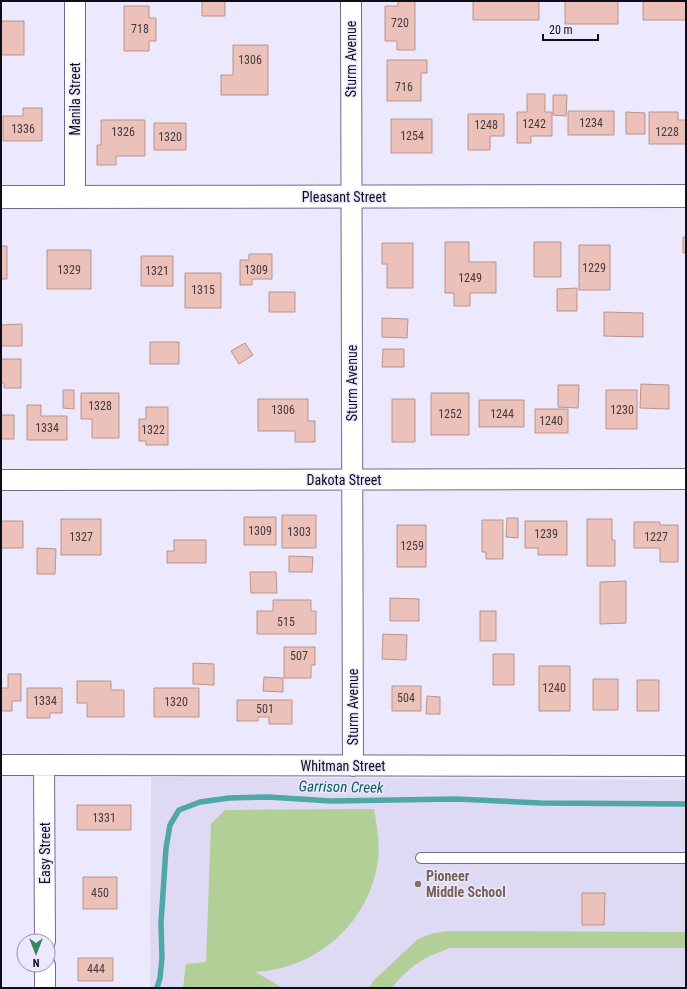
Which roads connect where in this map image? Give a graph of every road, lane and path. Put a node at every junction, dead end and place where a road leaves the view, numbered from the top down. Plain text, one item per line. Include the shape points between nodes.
1 (75, 1) edge
2 (351, 1) edge
3 (686, 196) edge
4 (1, 197) edge
5 (75, 197) junction
6 (352, 197) junction
7 (686, 479) edge
8 (1, 480) edge
9 (352, 480) junction
10 (1, 765) edge
11 (44, 765) junction
12 (353, 766) junction
13 (686, 766) edge
14 (421, 858) dead end
15 (686, 858) edge
16 (45, 933) edge
17 (45, 973) edge
18 (45, 988) edge

1 - 5 street, Manila Street
2 - 6 street, Sturm Avenue
3 - 6 main road, Pleasant Street
4 - 5 main road, Pleasant Street
5 - 6 main road, Pleasant Street
6 - 9 street, Sturm Avenue
7 - 9 street, Dakota Street
8 - 9 street, Dakota Street
9 - 12 street, Sturm Avenue
10 - 11 street, Whitman Street
11 - 12 street, Whitman Street
11 - 16 street, Easy Street
12 - 13 street, Whitman Street
14 - 15 lane
17 - 18 street

